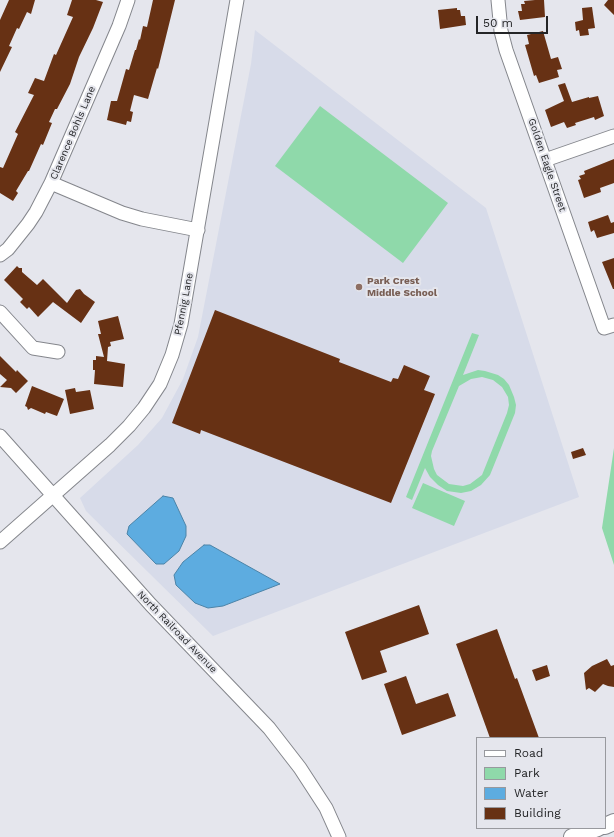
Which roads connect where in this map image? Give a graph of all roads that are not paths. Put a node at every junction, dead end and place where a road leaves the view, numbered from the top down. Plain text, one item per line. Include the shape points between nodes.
1 (128, 0) edge
2 (238, 0) edge
3 (498, 0) edge
4 (614, 136) edge
5 (545, 160) junction
6 (51, 183) junction
7 (198, 230) junction
8 (0, 255) edge
9 (0, 312) edge
10 (609, 326) edge
11 (58, 352) dead end
12 (0, 436) edge
13 (52, 496) junction
14 (0, 542) edge
15 (595, 829) edge
16 (339, 837) edge
17 (572, 837) edge

1 - 6 street, Clarence Bohls Lane
2 - 7 street, Pfennig Lane
3 - 5 street, Golden Eagle Street via 506,50
4 - 5 street
5 - 10 street, Golden Eagle Street
6 - 7 street via 122,213
6 - 8 street, Clarence Bohls Lane via 28,224
7 - 13 street, Pfennig Lane via 181,324 160,384 144,408 110,446
9 - 11 street via 33,348
12 - 13 street, North Railroad Avenue
13 - 14 street, Pfennig Lane
13 - 16 street, North Railroad Avenue via 151,605 269,728 300,768 326,808
15 - 17 main road

